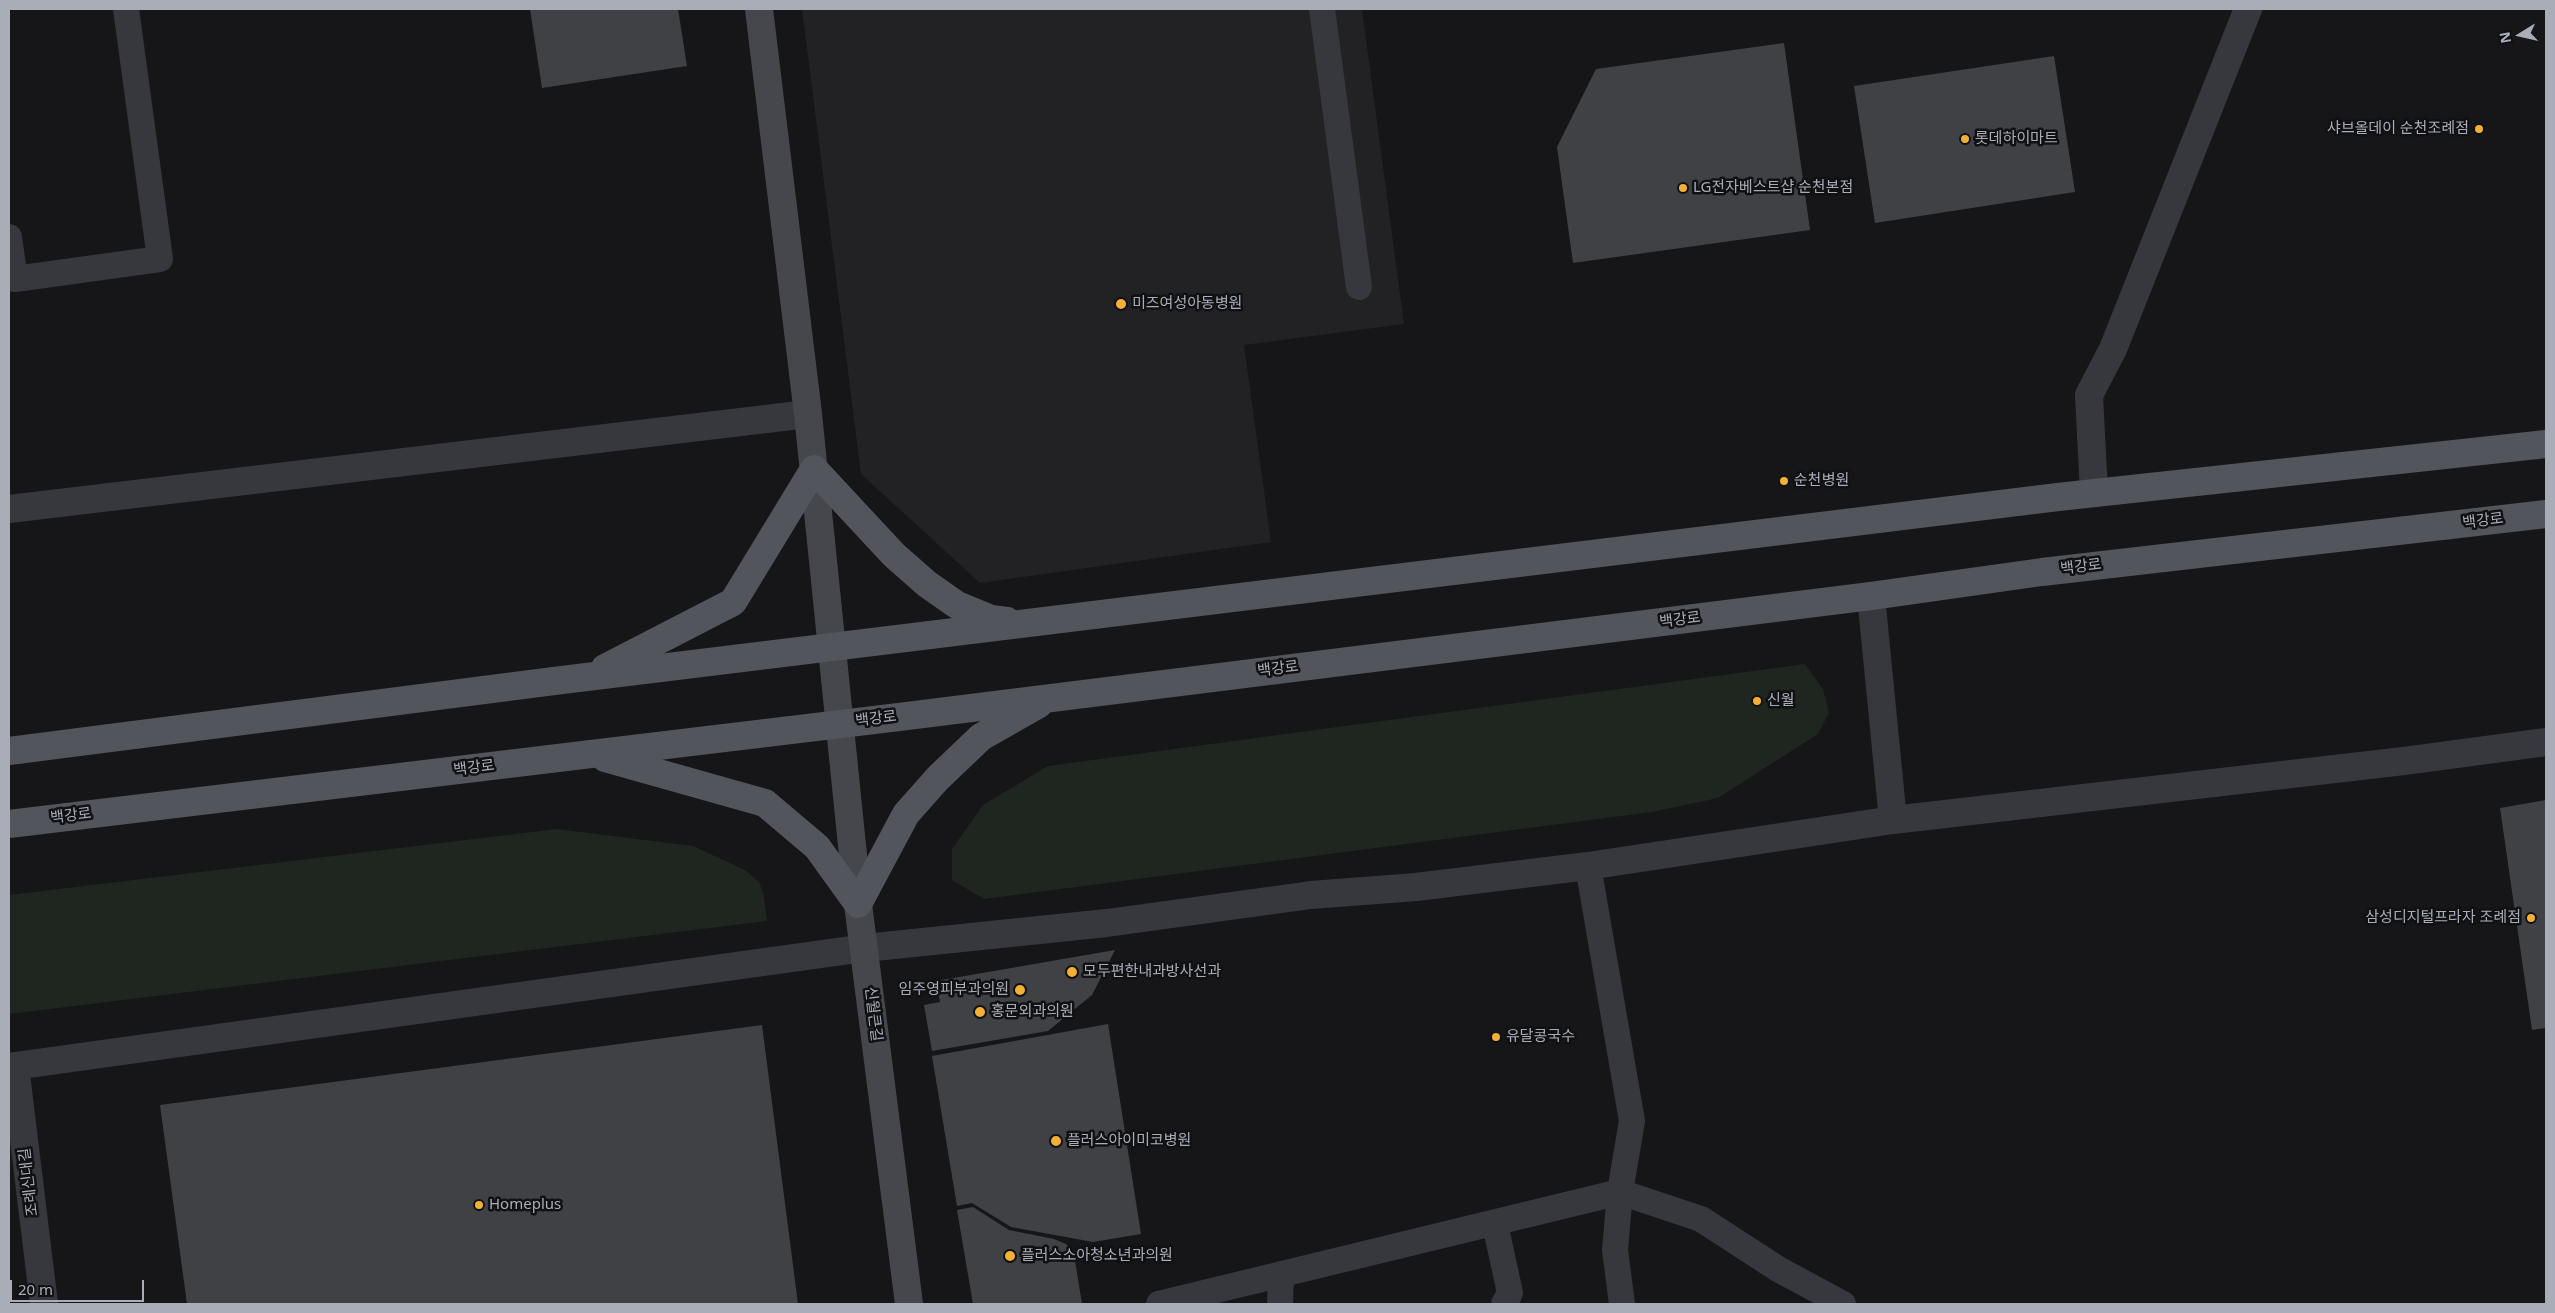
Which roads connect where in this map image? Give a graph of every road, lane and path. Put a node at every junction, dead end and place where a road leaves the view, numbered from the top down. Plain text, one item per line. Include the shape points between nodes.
1 (126, 9) edge
2 (759, 9) edge
3 (1322, 9) edge
4 (2248, 9) edge
5 (9, 237) edge
6 (1360, 287) dead end
7 (808, 414) junction
8 (2546, 444) edge
9 (814, 469) junction
10 (2094, 493) junction
11 (9, 509) edge
12 (2546, 514) edge
13 (1870, 596) junction
14 (1028, 623) junction
15 (833, 647) junction
16 (588, 677) junction
17 (1051, 697) junction
18 (841, 724) junction
19 (2546, 742) edge
20 (9, 752) edge
21 (592, 754) junction
22 (1894, 820) junction
23 (9, 824) edge
24 (1588, 866) junction
25 (858, 904) junction
26 (865, 948) junction
27 (12, 1066) edge
28 (1620, 1192) junction
29 (1495, 1224) junction
30 (1280, 1275) junction
31 (44, 1304) edge
32 (909, 1304) edge
33 (1159, 1304) edge
34 (1280, 1304) edge
35 (1504, 1304) edge
36 (1622, 1304) edge
37 (1843, 1304) edge

1 - 5 lane via 160,259 15,280
2 - 7 street, 신월큰길
3 - 6 lane
4 - 10 street via 2113,349 2089,395
7 - 9 street, 신월큰길
7 - 11 street
8 - 10 main road
9 - 14 main road via 894,555 927,584 957,605 991,619
9 - 15 street, 신월큰길
9 - 16 main road via 733,602
10 - 14 main road
12 - 13 main road, 백강로 via 2042,572
13 - 17 main road, 백강로
13 - 22 street
14 - 15 main road
15 - 16 main road
15 - 18 street, 신월큰길
16 - 20 main road
17 - 18 main road, 백강로
17 - 25 main road via 981,737 938,778 906,814
18 - 21 main road, 백강로
18 - 25 street, 신월큰길
19 - 22 street
21 - 23 main road, 백강로
21 - 25 main road via 766,802 817,847
22 - 24 street
24 - 26 street
24 - 28 lane via 1632,1122
25 - 26 street, 신월큰길
26 - 27 street
26 - 32 street, 신월큰길
27 - 31 street, 조례신대길
28 - 29 lane
28 - 36 lane via 1615,1250
28 - 37 lane via 1701,1219 1778,1269
29 - 30 lane
29 - 35 lane via 1510,1293
30 - 33 lane
30 - 34 lane

